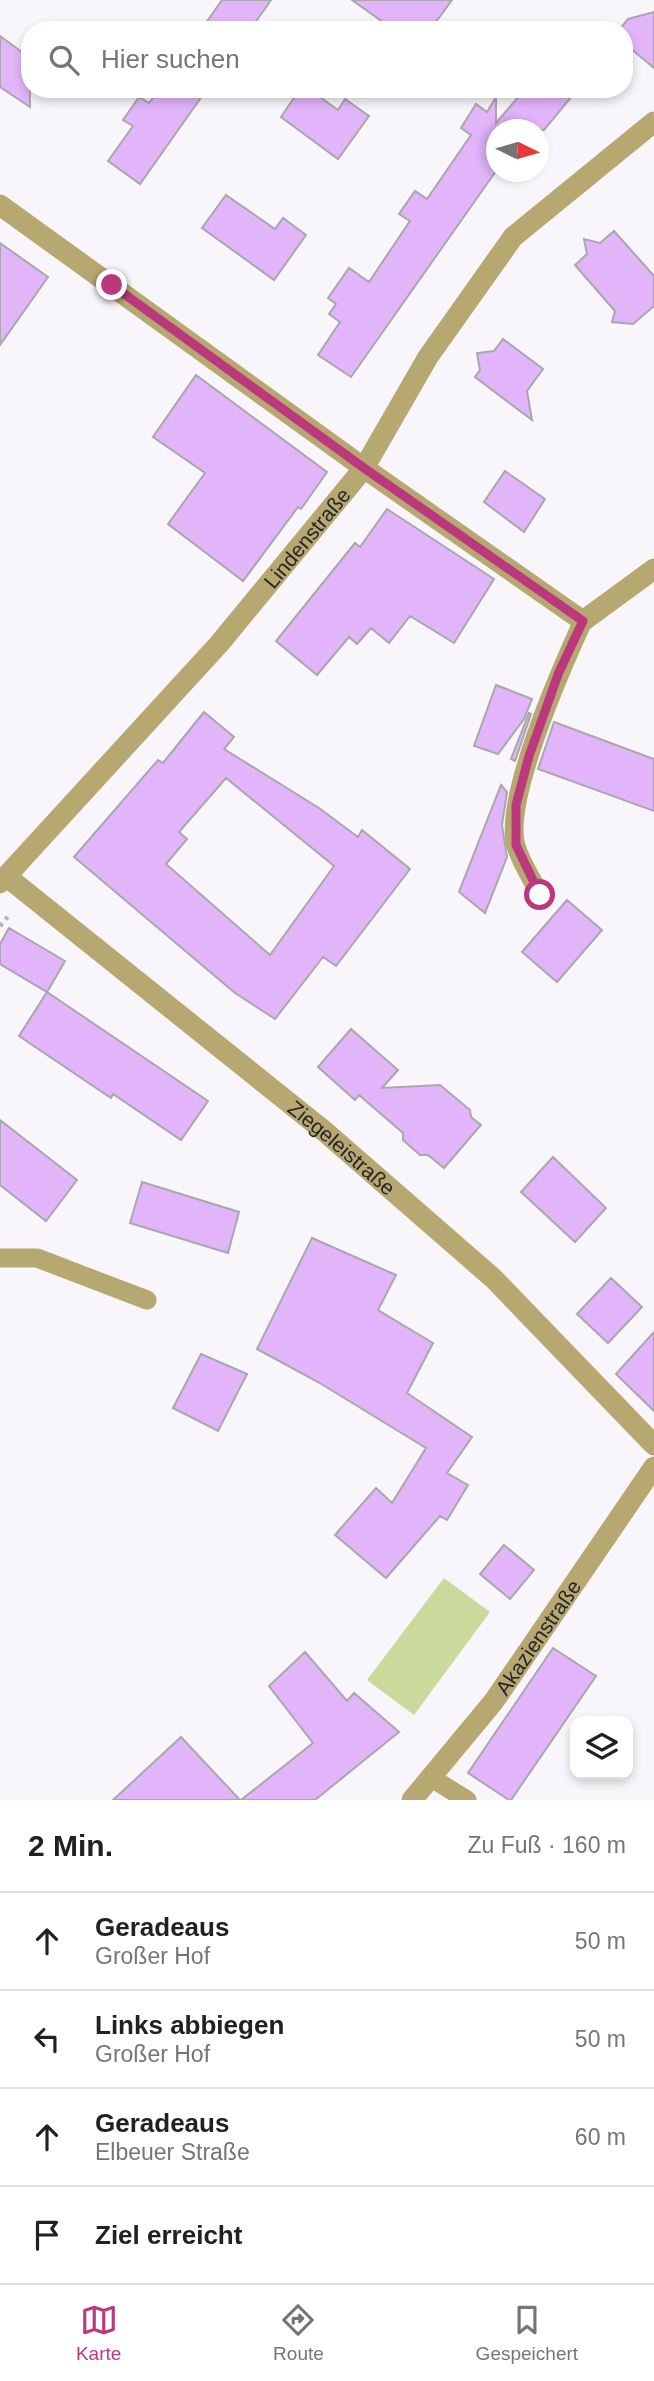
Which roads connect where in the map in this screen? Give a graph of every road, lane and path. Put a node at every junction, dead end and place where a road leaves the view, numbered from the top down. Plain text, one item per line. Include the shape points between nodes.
1 (654, 122) edge
2 (0, 205) edge
3 (364, 468) junction
4 (654, 569) edge
5 (583, 621) junction
6 (3, 879) edge
7 (540, 895) dead end
8 (0, 1258) edge
9 (147, 1300) dead end
10 (654, 1445) edge
11 (654, 1467) edge
12 (430, 1777) junction
13 (412, 1800) edge
14 (467, 1800) edge

1 - 3 street, Lindenstraße via 513,237 428,357
2 - 3 street
3 - 5 street
3 - 6 street, Lindenstraße via 219,644
4 - 5 street
5 - 7 lane via 559,672 516,805 516,845
6 - 10 street, Ziegeleistraße via 323,1130 494,1279
8 - 9 lane via 37,1258
11 - 12 street, Akazienstraße via 494,1701
12 - 13 street, Akazienstraße
12 - 14 lane

